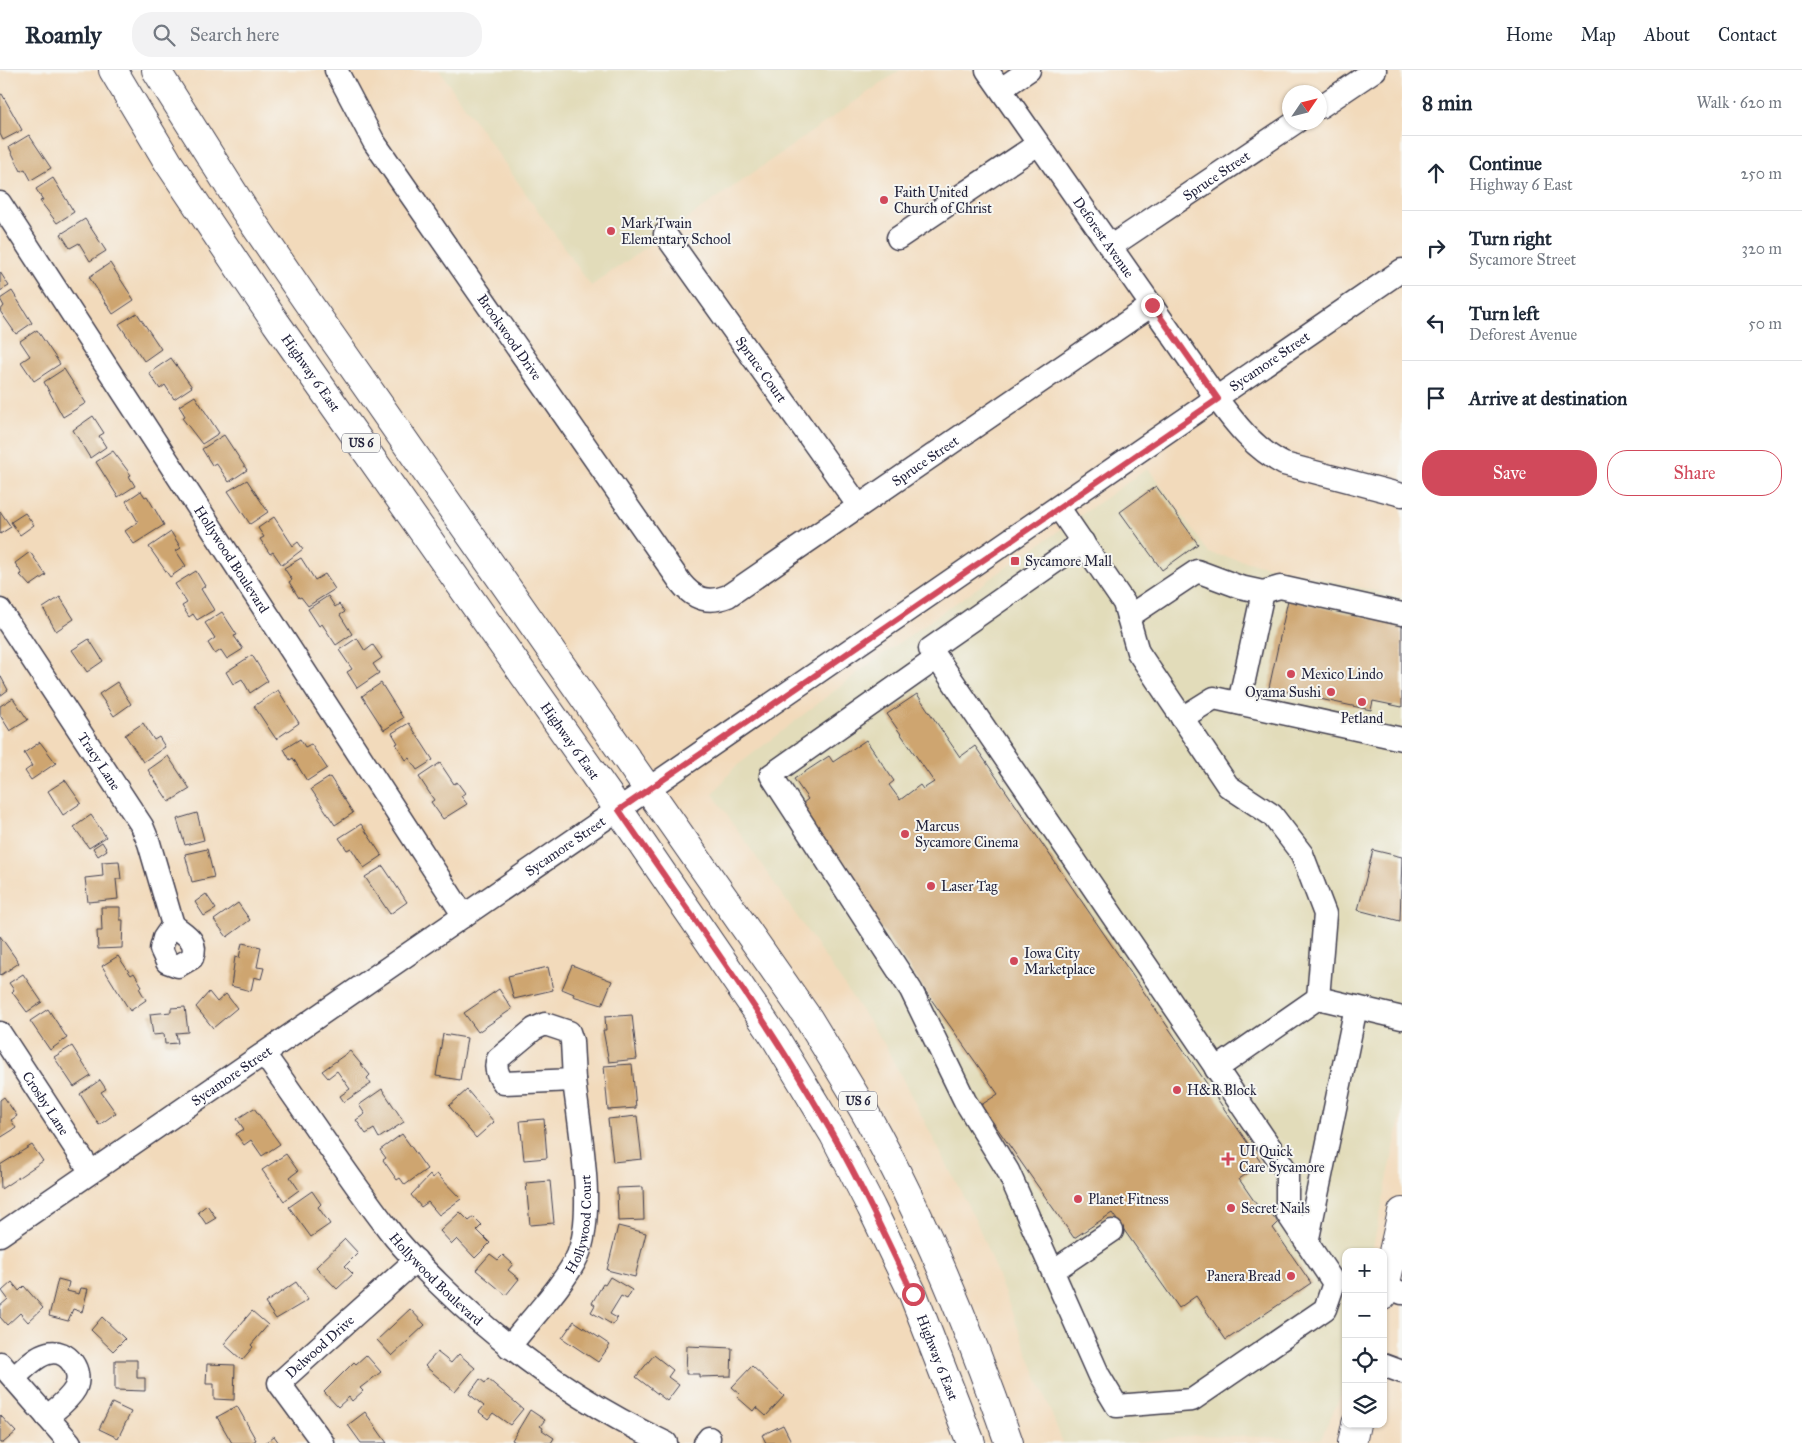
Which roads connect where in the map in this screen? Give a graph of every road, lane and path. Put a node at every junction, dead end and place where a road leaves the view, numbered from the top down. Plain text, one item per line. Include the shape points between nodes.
1 (113, 70) edge
2 (156, 70) edge
3 (336, 70) edge
4 (987, 70) edge
5 (1029, 70) edge
6 (1375, 70) edge
7 (1001, 89) junction
8 (1327, 102) edge
9 (1284, 130) edge
10 (1038, 144) junction
11 (0, 203) edge
12 (665, 234) dead end
13 (898, 238) dead end
14 (1110, 246) junction
15 (1402, 270) edge
16 (1152, 305) junction
17 (1218, 399) junction
18 (1402, 495) edge
19 (858, 505) junction
20 (1059, 508) junction
21 (1083, 542) junction
22 (1263, 592) junction
23 (696, 596) joint
24 (0, 610) edge
25 (1402, 614) edge
26 (1128, 617) junction
27 (937, 658) junction
28 (1239, 703) junction
29 (1182, 718) junction
30 (1402, 739) edge
31 (650, 789) junction
32 (619, 810) junction
33 (464, 916) junction
34 (173, 925) dead end
35 (1318, 998) junction
36 (1356, 1007) junction
37 (1402, 1018) edge
38 (0, 1033) edge
39 (264, 1054) junction
40 (1216, 1068) junction
41 (574, 1080) dead end
42 (91, 1172) junction
43 (1402, 1212) edge
44 (1112, 1231) dead end
45 (0, 1235) edge
46 (1308, 1243) junction
47 (416, 1260) junction
48 (1052, 1271) junction
49 (1390, 1292) edge
50 (509, 1347) junction
51 (1387, 1366) edge
52 (7, 1370) edge
53 (1402, 1372) edge
54 (47, 1417) junction
55 (1355, 1428) edge
56 (70, 1443) edge
57 (323, 1443) edge
58 (666, 1443) edge
59 (971, 1443) edge
60 (1009, 1443) edge
61 (1352, 1443) edge

1 - 32 main road, Highway 6 East / US 6 via 168,162 276,323
2 - 31 main road, US 6 via 306,300
3 - 23 street, Brookwood Drive via 374,142 681,582
4 - 7 street, Deforest Avenue
5 - 7 street
6 - 8 street
7 - 10 street, Deforest Avenue
9 - 14 street, Spruce Street
10 - 13 street
10 - 14 street, Deforest Avenue
11 - 33 street, Hollywood Boulevard
12 - 19 street, Spruce Court
14 - 16 street, Deforest Avenue
15 - 17 street, Sycamore Street
16 - 17 street, Deforest Avenue
16 - 19 street, Spruce Street
17 - 18 street, Deforest Avenue via 1249,439 1284,464
17 - 20 street, Sycamore Street
19 - 23 street, Spruce Street via 728,596 716,601
20 - 21 street
20 - 31 street, Sycamore Street
21 - 26 street via 1124,604
21 - 27 street via 930,649
22 - 25 street via 1280,587
22 - 26 street via 1196,571
22 - 28 street
24 - 34 street, Tracy Lane via 142,826
26 - 29 street via 1138,652
27 - 40 street
27 - 48 street via 771,775 911,990 965,1101 1008,1171
28 - 29 street via 1214,698
28 - 30 street
29 - 35 street via 1228,786 1272,815 1302,854 1325,914
31 - 32 street, Sycamore Street
31 - 60 main road, US 6 via 808,1018 867,1116 946,1278 982,1365
32 - 33 street, Sycamore Street
32 - 59 main road, Highway 6 East / US 6 via 776,1039 834,1135 913,1294
33 - 39 street, Sycamore Street
35 - 36 street
35 - 40 street
36 - 37 street
36 - 46 street
38 - 42 street, Crosby Lane
39 - 42 street, Sycamore Street
39 - 47 street, Hollywood Boulevard via 389,1231
40 - 46 street via 1287,1172 1287,1213
41 - 50 street, Hollywood Court via 585,1186 583,1237 571,1267
42 - 45 street, Sycamore Street
43 - 49 main road
44 - 48 street
46 - 48 street via 1334,1283 1325,1309 1192,1400 1117,1406 1099,1376
47 - 50 street, Hollywood Boulevard via 454,1299
47 - 57 street, Delwood Drive via 279,1383
50 - 58 street, Hollywood Boulevard via 587,1402
51 - 53 street
52 - 54 street
52 - 54 street via 50,1352 63,1354 73,1363 78,1375 75,1388
54 - 56 street
55 - 61 main road

